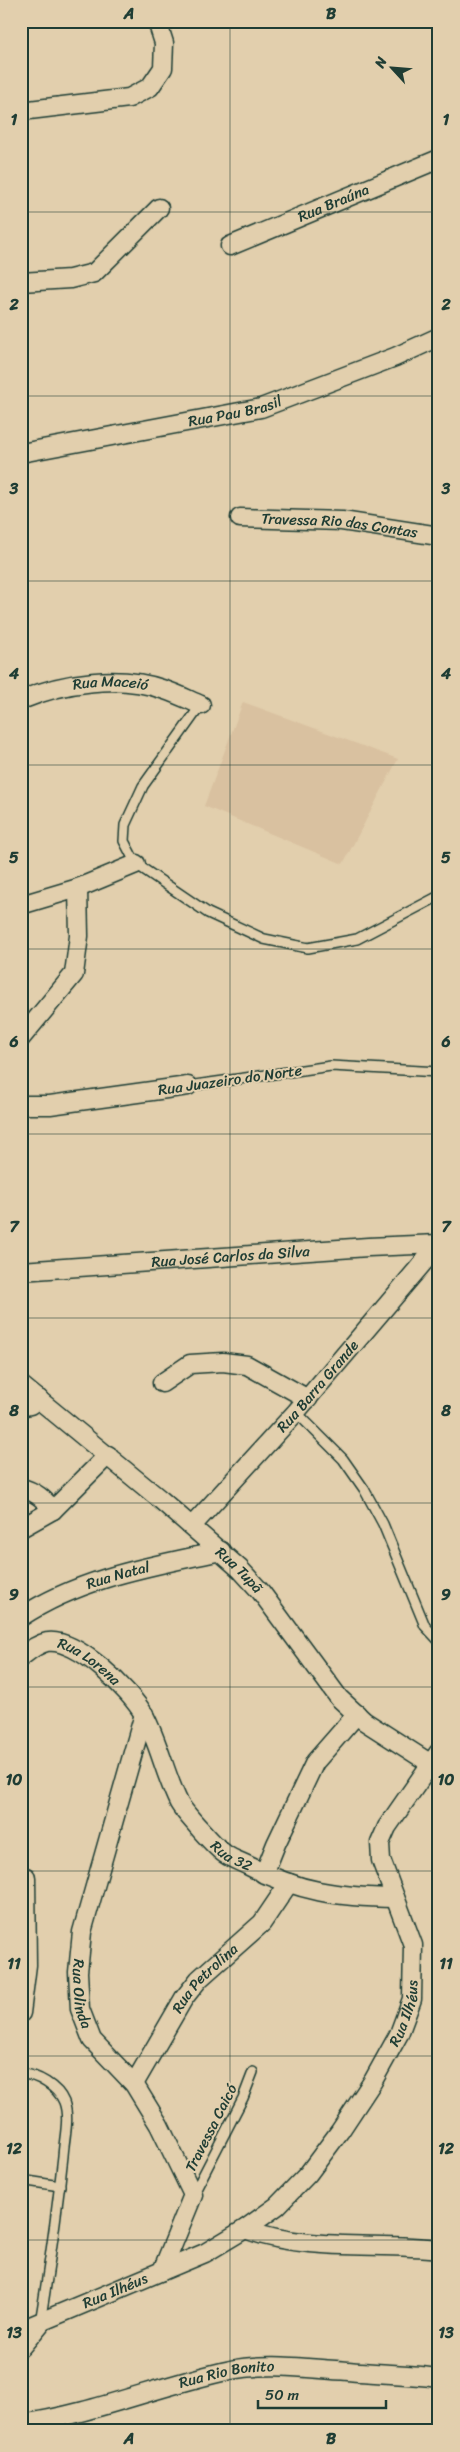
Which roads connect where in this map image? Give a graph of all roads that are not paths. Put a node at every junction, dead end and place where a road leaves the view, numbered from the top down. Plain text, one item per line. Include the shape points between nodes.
1 (157, 21) edge
2 (21, 111) edge
3 (439, 159) edge
4 (159, 208) dead end
5 (230, 246) dead end
6 (21, 282) edge
7 (439, 338) edge
8 (21, 453) edge
9 (240, 518) dead end
10 (439, 536) edge
11 (21, 700) edge
12 (201, 705) joint
13 (136, 864) junction
14 (78, 888) junction
15 (439, 896) edge
16 (21, 904) edge
17 (21, 1038) edge
18 (439, 1072) edge
19 (188, 1086) joint
20 (21, 1105) edge
21 (439, 1244) edge
22 (21, 1271) edge
23 (162, 1383) dead end
24 (21, 1384) edge
25 (39, 1399) junction
26 (308, 1399) junction
27 (21, 1407) edge
28 (296, 1412) junction
29 (108, 1455) junction
30 (21, 1488) edge
31 (53, 1510) junction
32 (192, 1526) junction
33 (21, 1528) edge
34 (221, 1551) junction
35 (21, 1617) edge
36 (439, 1641) edge
37 (21, 1657) edge
38 (144, 1714) junction
39 (357, 1714) junction
40 (436, 1762) edge
41 (264, 1874) junction
42 (26, 1877) dead end
43 (289, 1884) junction
44 (395, 1898) junction
45 (21, 2013) edge
46 (253, 2072) dead end
47 (21, 2074) edge
48 (134, 2084) junction
49 (21, 2180) edge
50 (60, 2186) junction
51 (193, 2195) junction
52 (245, 2229) junction
53 (439, 2249) edge
54 (162, 2271) junction
55 (40, 2324) junction
56 (21, 2330) edge
57 (21, 2346) edge
58 (439, 2378) edge
59 (21, 2424) edge

1 - 2 street via 164,43 163,68 150,87 129,98
3 - 5 street, Rua Braúna
4 - 6 street via 94,273 70,279
7 - 8 street, Rua Pau Brasil via 261,408
9 - 10 street, Travessa Rio das Contas via 342,521
11 - 12 street, Rua Maceió via 69,684 104,683 164,689
12 - 13 lane via 143,786 125,825 124,841
13 - 14 street
13 - 15 lane via 208,913 264,939 308,948 357,939
14 - 16 street
14 - 17 street via 79,936 74,974
18 - 19 lane, Rua Juazeiro do Norte via 331,1066
19 - 20 street, Rua Juazeiro do Norte via 50,1105
21 - 22 street, Rua José Carlos da Silva
21 - 26 street, Rua Barra Grande
23 - 26 street via 190,1364 223,1362 247,1365
24 - 25 street, Rua Tupã
25 - 27 street
25 - 29 street, Rua Tupã
26 - 28 street, Rua Barra Grande
28 - 32 street, Rua Barra Grande
28 - 36 lane via 343,1459 364,1489 383,1524 425,1626
29 - 31 street
29 - 32 street, Rua Tupã
30 - 31 street via 43,1498
31 - 33 street
32 - 34 street, Rua Tupã
34 - 35 street, Rua Natal via 121,1572 41,1604
34 - 39 street, Rua Tupã via 262,1592 319,1673
37 - 38 street, Rua Lorena via 48,1641 68,1646 98,1664
38 - 41 street, Rua 32 via 180,1805 224,1853
38 - 48 street, Rua Olinda via 82,1932 78,1972 80,2009 88,2033
39 - 40 street, Rua Tupã via 399,1745
39 - 41 street via 315,1762
40 - 44 street, Rua Ilhéus via 387,1827 380,1843 381,1860
41 - 43 street, Rua 32
42 - 45 street via 27,1965
43 - 44 street, Rua 32 via 306,1890 355,1897
43 - 48 street, Rua Petrolina via 262,1923 211,1967 184,1998
44 - 52 street, Rua Ilhéus via 413,1945 414,1969 412,1999 398,2034 349,2117 308,2174 277,2206
46 - 51 lane, Travessa Caicó
47 - 50 lane via 48,2083 64,2102 67,2116
48 - 51 street, Rua Olinda via 159,2125
49 - 50 lane
50 - 55 lane
51 - 54 street
52 - 53 street via 303,2242
52 - 54 street, Rua Ilhéus via 206,2253
54 - 55 street, Rua Ilhéus
55 - 56 street, Rua Ilhéus
55 - 57 street
58 - 59 street, Rua Rio Bonito via 266,2366 232,2370 98,2408

